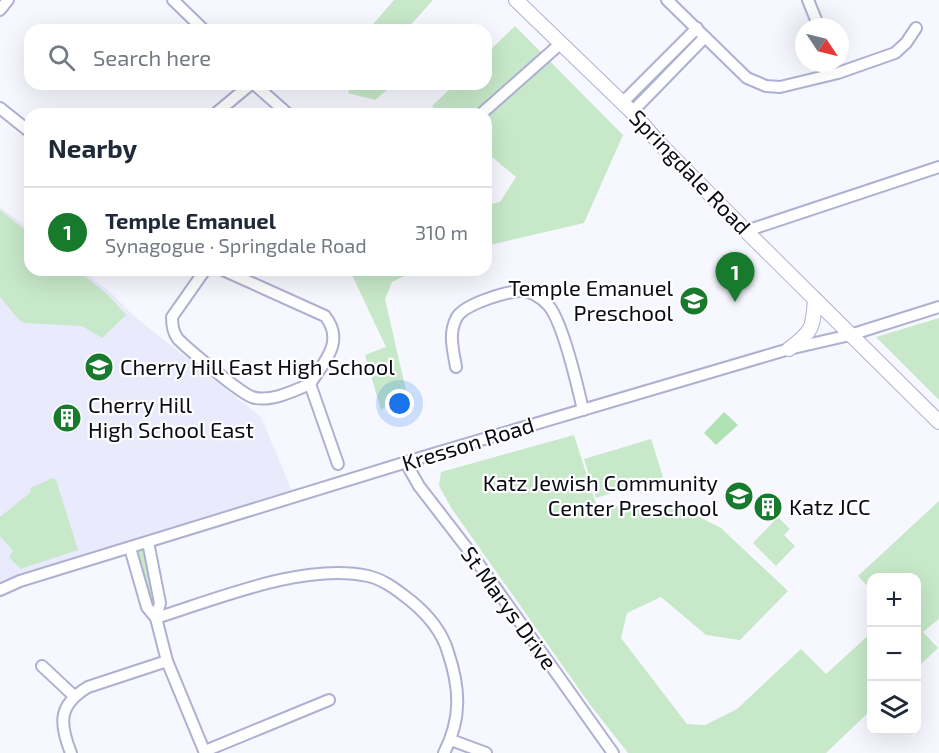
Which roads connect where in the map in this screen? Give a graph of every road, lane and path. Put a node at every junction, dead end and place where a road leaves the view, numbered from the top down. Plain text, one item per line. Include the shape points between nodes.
1 (8, 0) edge
2 (173, 0) edge
3 (516, 0) edge
4 (667, 0) edge
5 (808, 0) edge
6 (0, 10) edge
7 (815, 18) edge
8 (198, 24) edge
9 (696, 28) junction
10 (916, 28) dead end
11 (705, 37) junction
12 (560, 44) junction
13 (849, 65) edge
14 (824, 72) edge
15 (245, 90) edge
16 (259, 90) edge
17 (627, 107) junction
18 (0, 108) edge
19 (222, 108) edge
20 (281, 108) edge
21 (488, 108) edge
22 (24, 127) edge
23 (939, 167) edge
24 (746, 231) junction
25 (201, 276) edge
26 (237, 276) edge
27 (815, 298) junction
28 (939, 307) edge
29 (850, 335) junction
30 (789, 350) junction
31 (456, 367) dead end
32 (310, 384) junction
33 (583, 410) junction
34 (939, 422) edge
35 (406, 463) junction
36 (338, 464) dead end
37 (148, 543) junction
38 (130, 548) junction
39 (0, 590) edge
40 (156, 618) junction
41 (167, 661) junction
42 (42, 666) dead end
43 (74, 696) junction
44 (329, 700) dead end
45 (451, 740) junction
46 (205, 752) edge
47 (71, 753) edge
48 (444, 753) edge
49 (486, 753) edge
50 (613, 753) edge

1 - 6 street
2 - 8 street
3 - 12 main road, Springdale Road
4 - 9 street
5 - 7 street
9 - 11 street
9 - 17 street
10 - 13 street via 895,53
11 - 14 street via 747,78 766,86 780,87
11 - 17 street
12 - 17 main road, Springdale Road
12 - 21 street
15 - 19 street
16 - 20 street
17 - 24 main road, Springdale Road
18 - 22 street
23 - 24 street
24 - 27 main road, Springdale Road
25 - 32 street via 172,317 178,339 251,397 272,397
26 - 32 street via 325,315 332,324 333,344
27 - 29 main road, Springdale Road
27 - 30 main road via 811,329
28 - 29 street, Kresson Road
29 - 30 street, Kresson Road
29 - 34 main road, Springdale Road
30 - 33 street, Kresson Road
31 - 33 street via 451,336 463,309 519,291 528,292 543,300 554,314
32 - 36 street
33 - 35 street, Kresson Road
35 - 37 street, Kresson Road
35 - 50 street, St Marys Drive
37 - 38 street, Kresson Road
37 - 40 street via 160,603
38 - 39 street, Kresson Road
38 - 40 street via 147,607
40 - 41 street
40 - 45 street via 302,575 347,573 384,581 432,621 447,646 458,693
41 - 43 street via 88,687
41 - 46 street
42 - 43 street
43 - 47 street via 62,717
44 - 46 street
45 - 48 street
45 - 49 street

